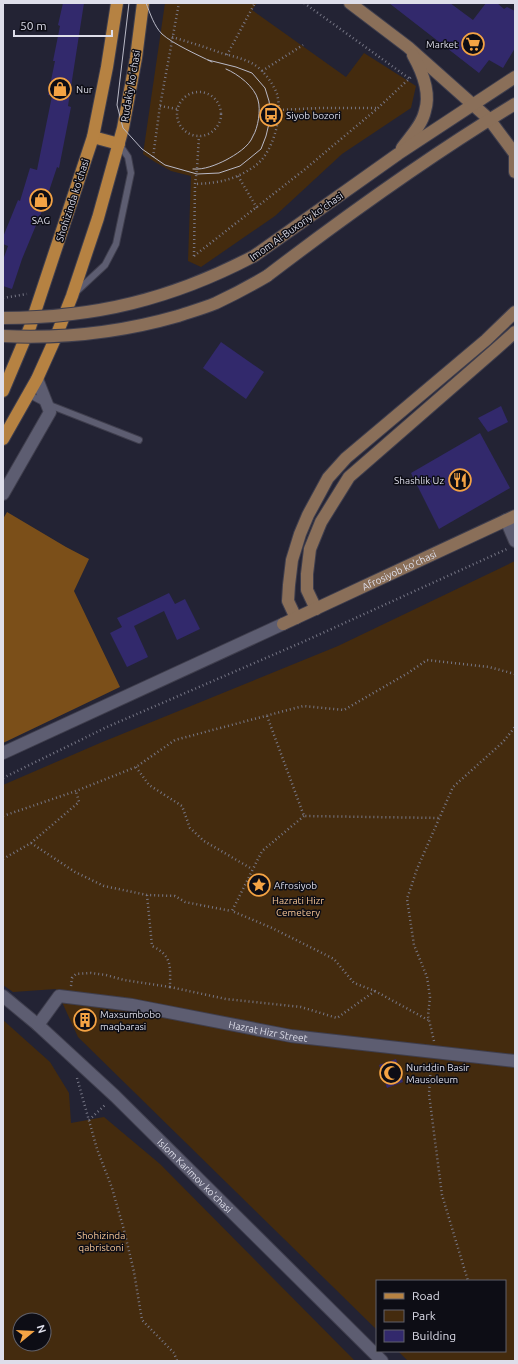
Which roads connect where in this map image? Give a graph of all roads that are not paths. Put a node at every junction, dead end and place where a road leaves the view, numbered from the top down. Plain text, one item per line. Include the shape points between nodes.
1 (117, 3) edge
2 (143, 3) edge
3 (350, 3) edge
4 (408, 47) junction
5 (515, 77) edge
6 (515, 104) edge
7 (472, 105) junction
8 (489, 119) junction
9 (93, 136) junction
10 (119, 144) junction
11 (515, 153) edge
12 (398, 154) junction
13 (515, 172) edge
14 (72, 296) junction
15 (515, 312) edge
16 (3, 318) edge
17 (515, 332) edge
18 (3, 336) edge
19 (37, 379) junction
20 (3, 389) edge
21 (28, 394) junction
22 (47, 404) junction
23 (3, 440) edge
24 (139, 440) dead end
25 (3, 494) edge
26 (510, 518) edge
27 (511, 545) edge
28 (316, 609) junction
29 (296, 618) junction
30 (283, 624) joint
31 (3, 753) edge
32 (3, 996) edge
33 (38, 1025) junction
34 (515, 1061) edge
35 (382, 1361) edge

1 - 9 main road, Shohizinda ko'chasi
2 - 10 main road, Rudakiy ko'chasi via 130,92
3 - 4 main road
4 - 7 main road
4 - 12 main road via 420,67 427,101 425,112 415,131
5 - 7 main road, Imom Al-Buxoriy ko'chasi
6 - 8 main road, Imom Al-Buxoriy ko'chasi
7 - 8 main road
7 - 12 main road, Imom Al-Buxoriy ko'chasi
8 - 11 main road
8 - 18 main road, Imom Al-Buxoriy ko'chasi, bridge via 343,218 267,276 215,303 113,332 70,336
9 - 10 main road
9 - 20 main road, Shohizinda ko'chasi via 30,327
10 - 14 main road
10 - 14 lane via 128,157 131,173 116,244 105,265
11 - 13 main road
12 - 16 main road, Imom Al-Buxoriy ko'chasi, bridge via 254,256 212,277 153,298 103,310 64,316
14 - 19 main road
15 - 29 main road via 486,340 346,458 328,478 308,515 292,560 288,601
17 - 28 main road via 349,477 321,522 310,549 306,574 307,590
19 - 21 main road
19 - 22 street
21 - 22 lane
21 - 23 main road
22 - 24 lane
22 - 25 street via 50,412
26 - 27 street
26 - 28 main road, Afrosiyob ko'chasi
28 - 29 main road, Afrosiyob ko'chasi
29 - 30 main road, Afrosiyob ko'chasi
30 - 31 street
32 - 33 street, Islom Karimov ko'chasi
33 - 34 street, Hazrat Hizr Street via 59,996 132,1005 291,1036
33 - 35 street, Islom Karimov ko'chasi via 148,1128

